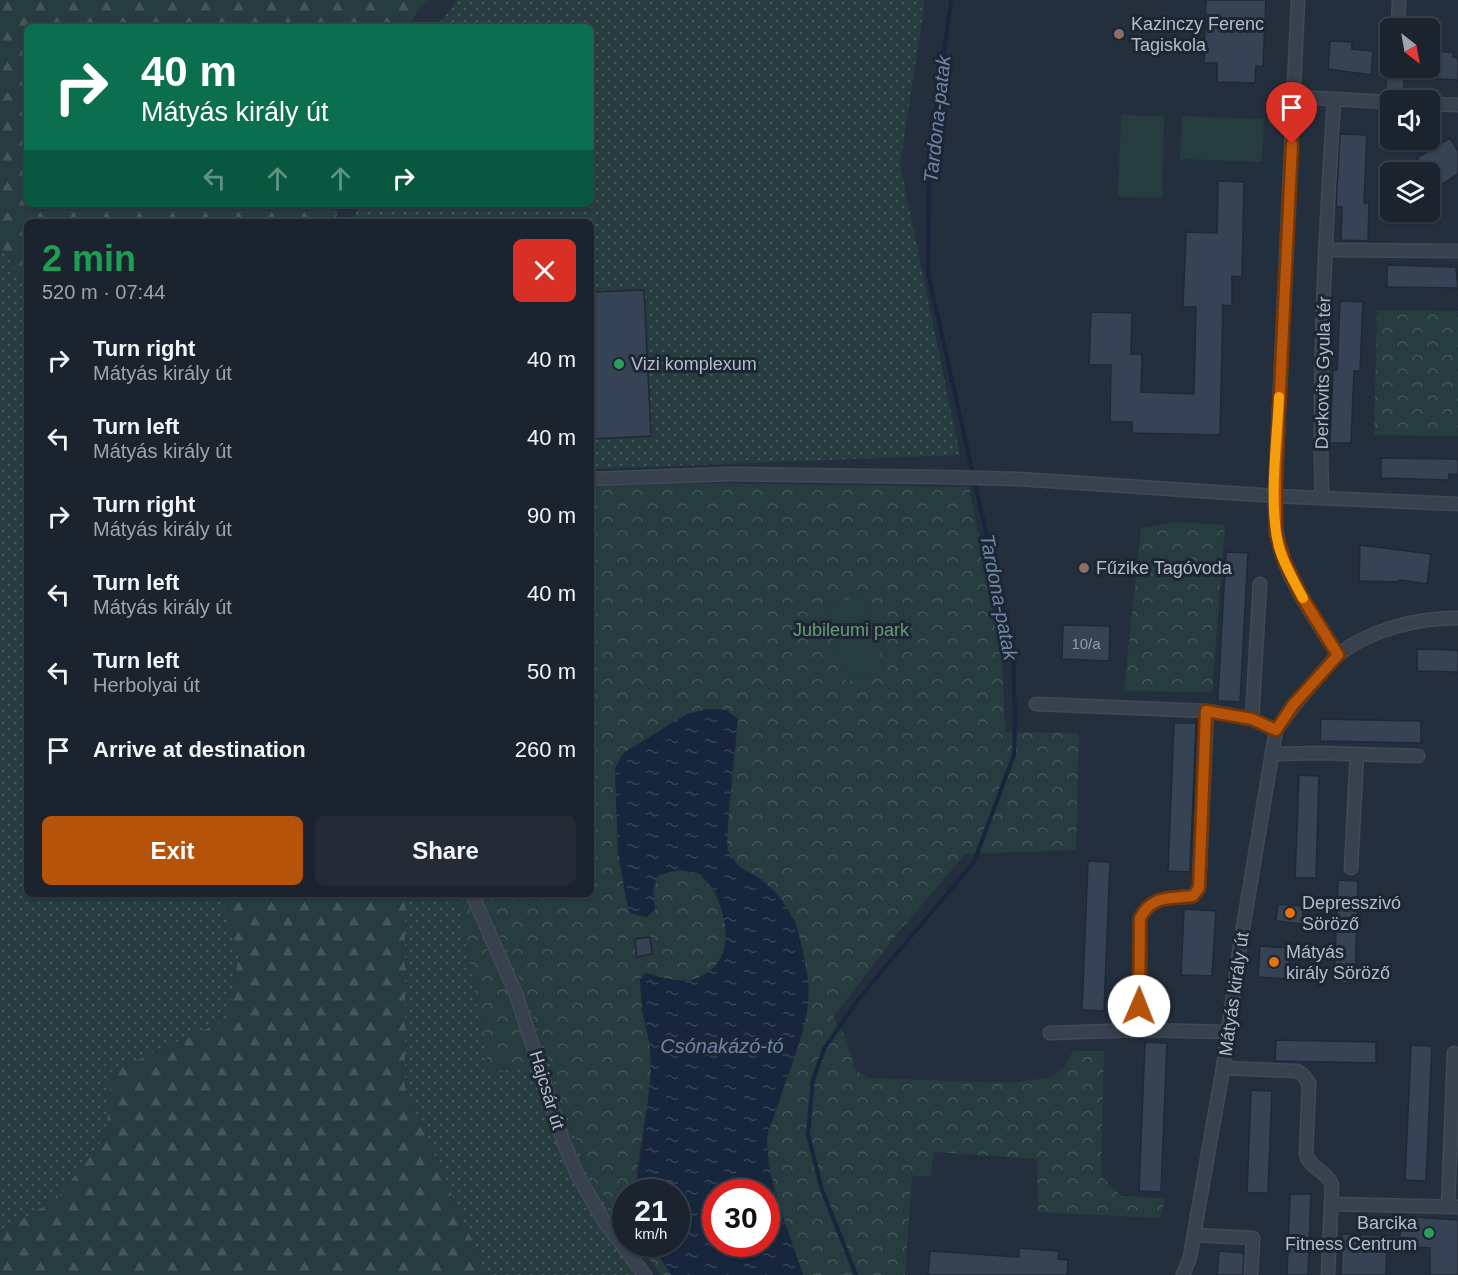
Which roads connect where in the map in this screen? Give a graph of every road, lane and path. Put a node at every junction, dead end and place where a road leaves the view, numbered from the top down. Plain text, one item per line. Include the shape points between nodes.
1 (1298, 0) edge
2 (1400, 0) edge
3 (1399, 18) edge
4 (1294, 97) junction
5 (1334, 99) junction
6 (1380, 101) edge
7 (1440, 104) edge
8 (1458, 105) edge
9 (1325, 250) junction
10 (1458, 251) edge
11 (594, 479) edge
12 (1275, 496) junction
13 (1322, 497) junction
14 (1458, 504) edge
15 (1260, 584) dead end
16 (1458, 618) edge
17 (1338, 655) junction
18 (1036, 704) dead end
19 (1206, 711) junction
20 (1252, 719) junction
21 (1276, 730) junction
22 (1274, 754) junction
23 (1357, 754) junction
24 (1418, 756) dead end
25 (1351, 868) dead end
26 (473, 897) edge
27 (1140, 1030) junction
28 (1229, 1032) junction
29 (1050, 1033) dead end
30 (1454, 1053) dead end
31 (1223, 1068) junction
32 (1333, 1204) junction
33 (1453, 1207) edge
34 (1194, 1235) junction
35 (1190, 1257) junction
36 (645, 1275) edge
37 (1183, 1275) edge
38 (1192, 1275) edge
39 (1251, 1275) edge
40 (1329, 1275) edge

1 - 4 street
2 - 3 street
4 - 5 street
4 - 12 street
5 - 6 street
5 - 9 street, Derkovits Gyula tér
7 - 8 street
9 - 10 street
9 - 13 street, Derkovits Gyula tér
11 - 12 street via 732,474 974,478
12 - 13 street
12 - 17 street via 1276,534 1285,562
13 - 14 street
15 - 20 street
16 - 17 street, Mátyás király út via 1400,625 1373,634
17 - 21 street, Mátyás király út
18 - 19 street
19 - 20 street
19 - 27 street via 1199,888 1193,896 1156,901 1140,918
20 - 21 street
21 - 22 street, Mátyás király út
22 - 23 street
22 - 28 street, Mátyás király út
23 - 24 street
23 - 25 street
26 - 36 street, Hajcsár út via 516,994 576,1174 605,1223
27 - 28 street
27 - 29 street
28 - 31 street, Mátyás király út
30 - 33 street
31 - 32 street via 1303,1074 1310,1090 1306,1154 1313,1166 1330,1178
31 - 34 street, Mátyás király út
32 - 33 street
32 - 40 street
34 - 35 street, Mátyás király út
34 - 39 street via 1253,1238
35 - 37 street
35 - 38 street

